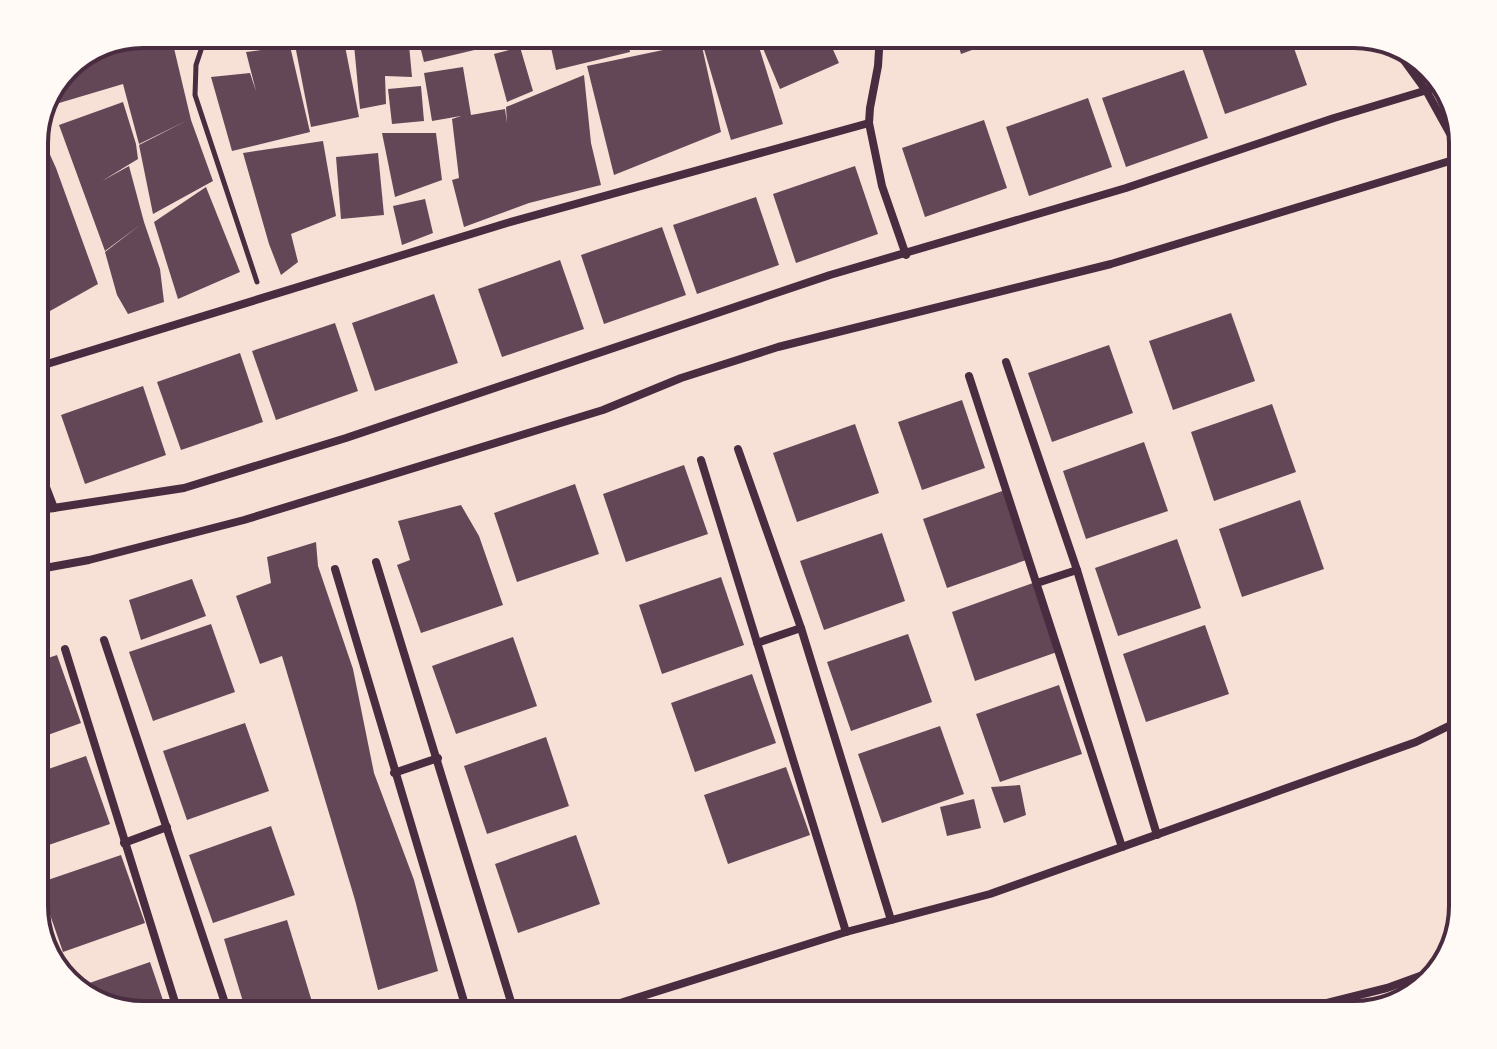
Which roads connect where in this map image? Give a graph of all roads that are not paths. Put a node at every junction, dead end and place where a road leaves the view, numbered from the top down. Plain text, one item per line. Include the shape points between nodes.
1 (878, 48) edge
2 (1406, 64) edge
3 (1432, 90) edge
4 (1427, 92) junction
5 (869, 123) junction
6 (1448, 129) edge
7 (1449, 161) edge
8 (906, 255) junction
9 (1006, 362) dead end
10 (48, 364) edge
11 (969, 376) dead end
12 (738, 449) dead end
13 (701, 460) dead end
14 (48, 492) edge
15 (54, 508) junction
16 (48, 509) edge
17 (376, 562) dead end
18 (48, 567) edge
19 (335, 569) dead end
20 (1077, 570) junction
21 (1037, 583) junction
22 (801, 628) junction
23 (104, 640) dead end
24 (757, 643) junction
25 (65, 649) dead end
26 (1449, 726) edge
27 (438, 758) junction
28 (394, 773) junction
29 (167, 827) junction
30 (1157, 835) junction
31 (124, 843) junction
32 (1122, 847) junction
33 (891, 920) junction
34 (846, 932) junction
35 (1416, 977) edge
36 (175, 1001) edge
37 (224, 1001) edge
38 (464, 1001) edge
39 (511, 1001) edge
40 (627, 1001) edge
41 (1335, 1001) edge

1 - 5 street
2 - 4 street
3 - 4 street
4 - 6 street
4 - 8 street
5 - 8 street via 882,186
5 - 10 street via 507,223
7 - 18 street via 1111,264 778,347 603,410 244,520
8 - 15 street via 830,275 184,488
9 - 20 street
11 - 21 street
12 - 22 street
13 - 24 street
14 - 15 street
15 - 16 street
17 - 27 street
19 - 28 street
20 - 21 street
20 - 30 street
21 - 32 street
22 - 24 street
22 - 33 street
23 - 29 street
24 - 34 street
25 - 31 street
26 - 30 street
27 - 28 street
27 - 39 street
28 - 38 street
29 - 31 street
29 - 37 street
30 - 32 street
31 - 36 street
32 - 33 street via 990,894
33 - 34 street
34 - 40 street
35 - 41 street

